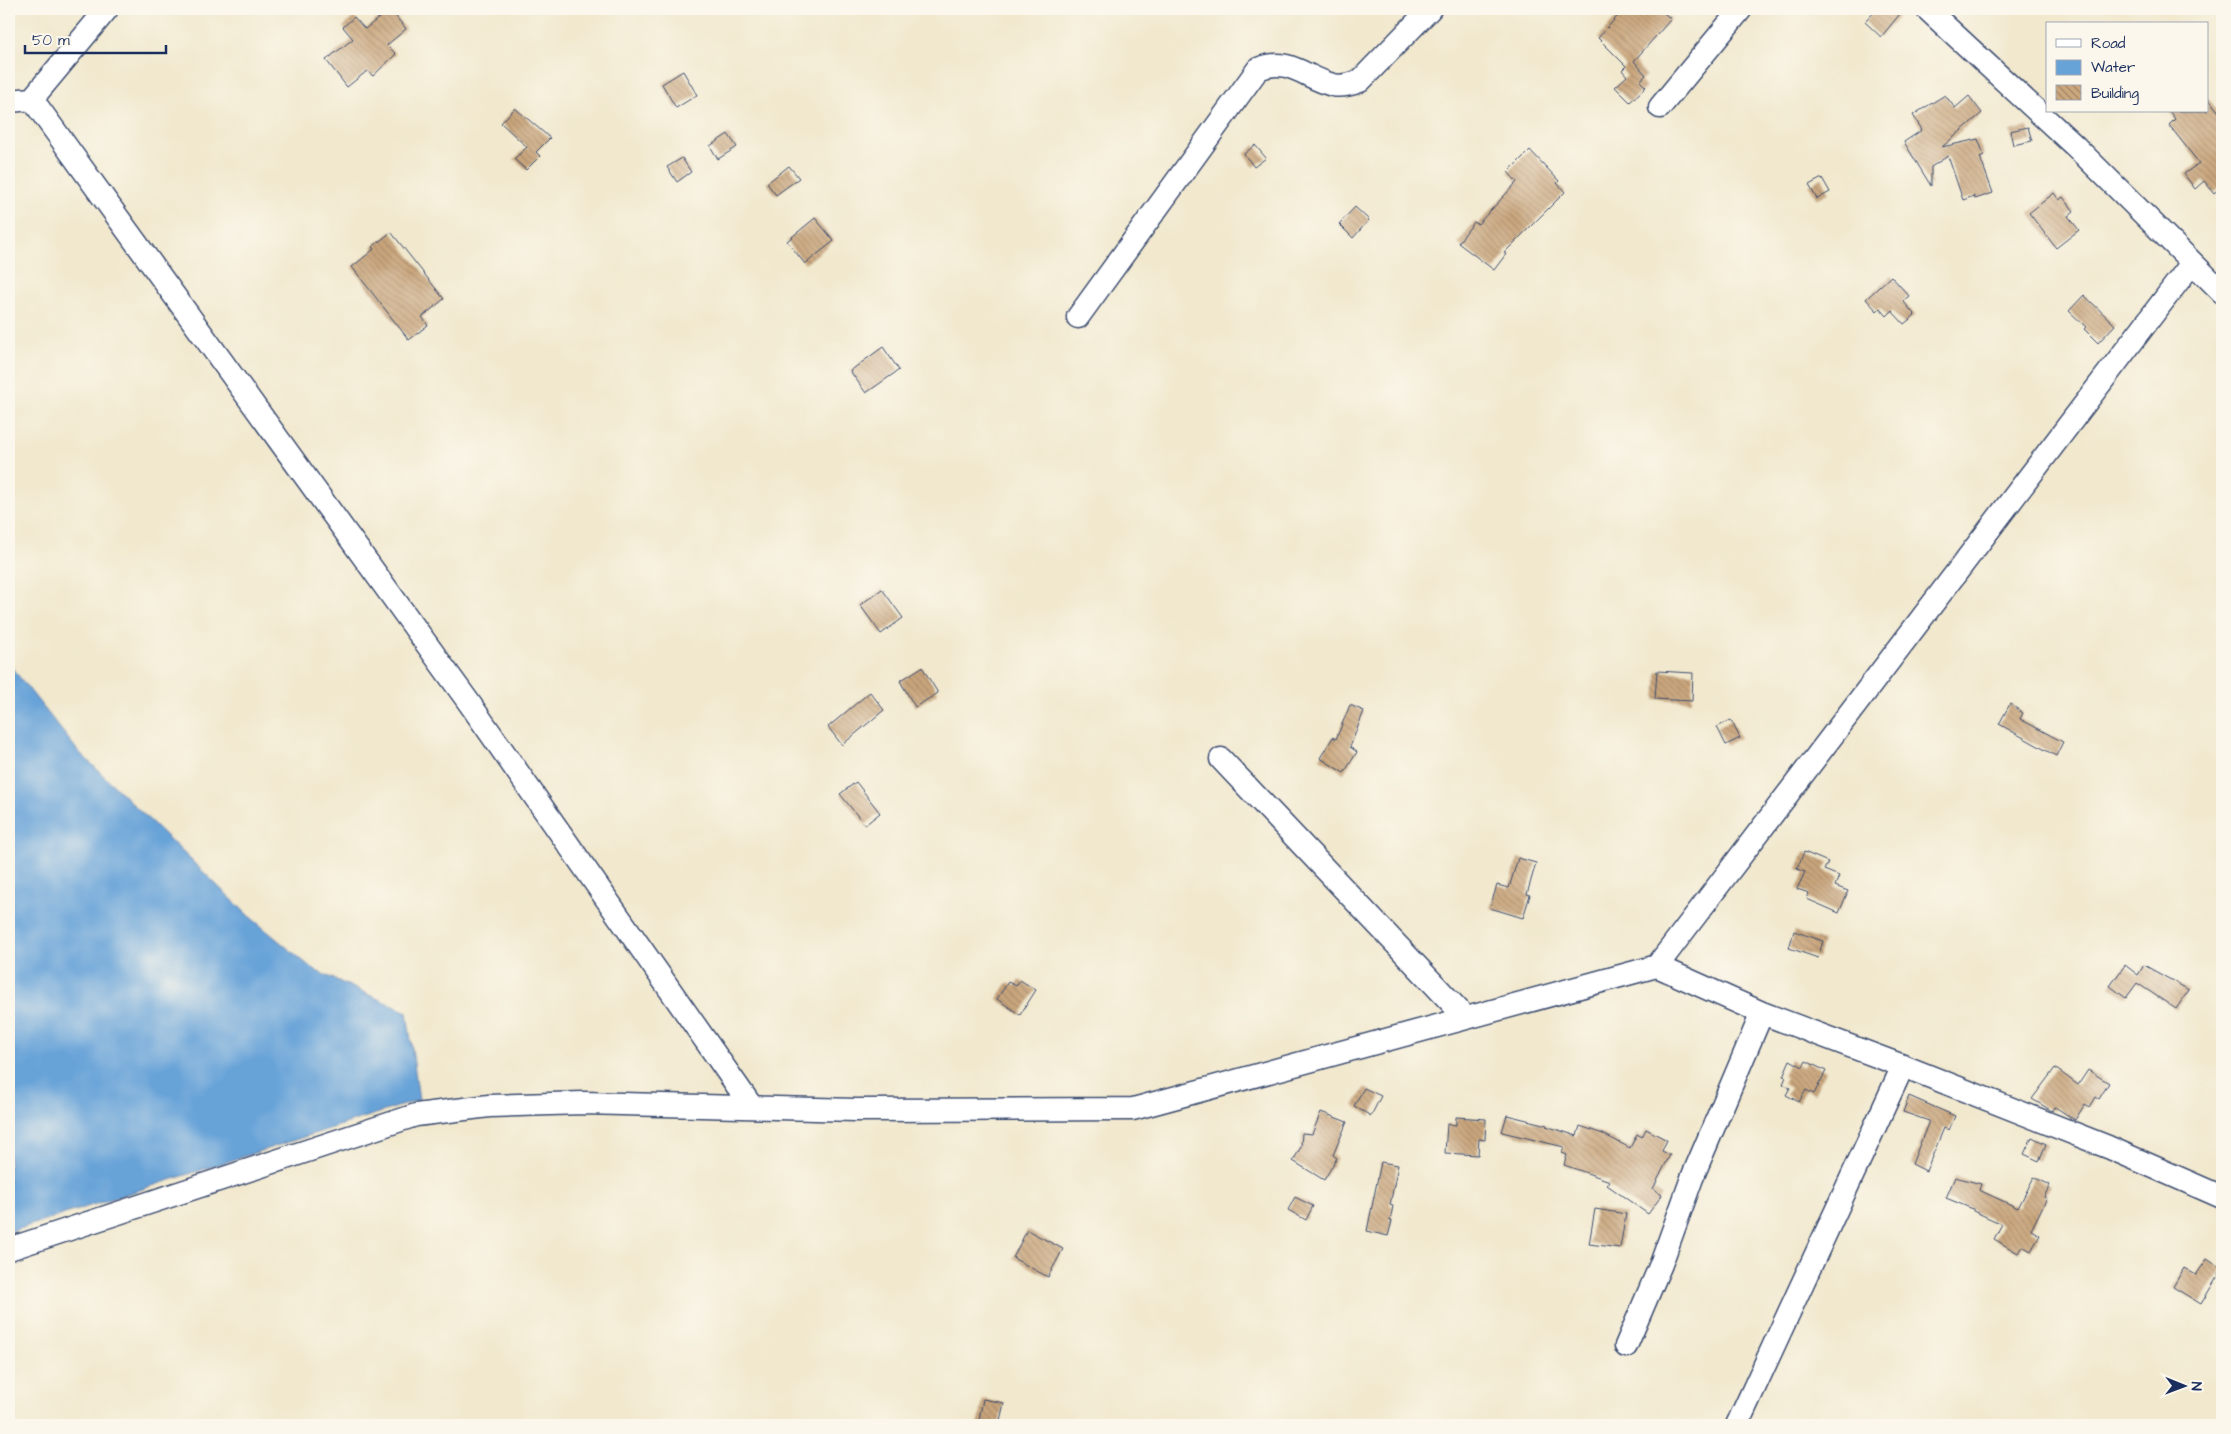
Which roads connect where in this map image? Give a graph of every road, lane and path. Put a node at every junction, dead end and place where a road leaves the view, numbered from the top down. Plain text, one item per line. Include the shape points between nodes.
1 (108, 9) edge
2 (1430, 9) edge
3 (1741, 9) edge
4 (1927, 9) edge
5 (32, 99) junction
6 (9, 101) edge
7 (1660, 107) dead end
8 (2192, 262) junction
9 (2222, 292) edge
10 (1078, 316) dead end
11 (1221, 759) dead end
12 (1657, 966) junction
13 (1762, 1013) junction
14 (1466, 1018) junction
15 (1903, 1066) junction
16 (752, 1107) junction
17 (2222, 1197) edge
18 (9, 1249) edge
19 (1626, 1346) dead end
20 (1737, 1425) edge

1 - 5 street
2 - 10 street via 1360,81 1334,85 1285,65 1270,64 1258,69
3 - 7 street
4 - 8 street via 2076,147
5 - 6 street
5 - 16 street via 476,712
8 - 9 street
8 - 12 street
11 - 14 street
12 - 13 street
12 - 14 street
13 - 15 street
13 - 19 street
14 - 16 street via 1133,1109
15 - 17 street
15 - 20 street
16 - 18 street via 583,1103 489,1106 416,1115

